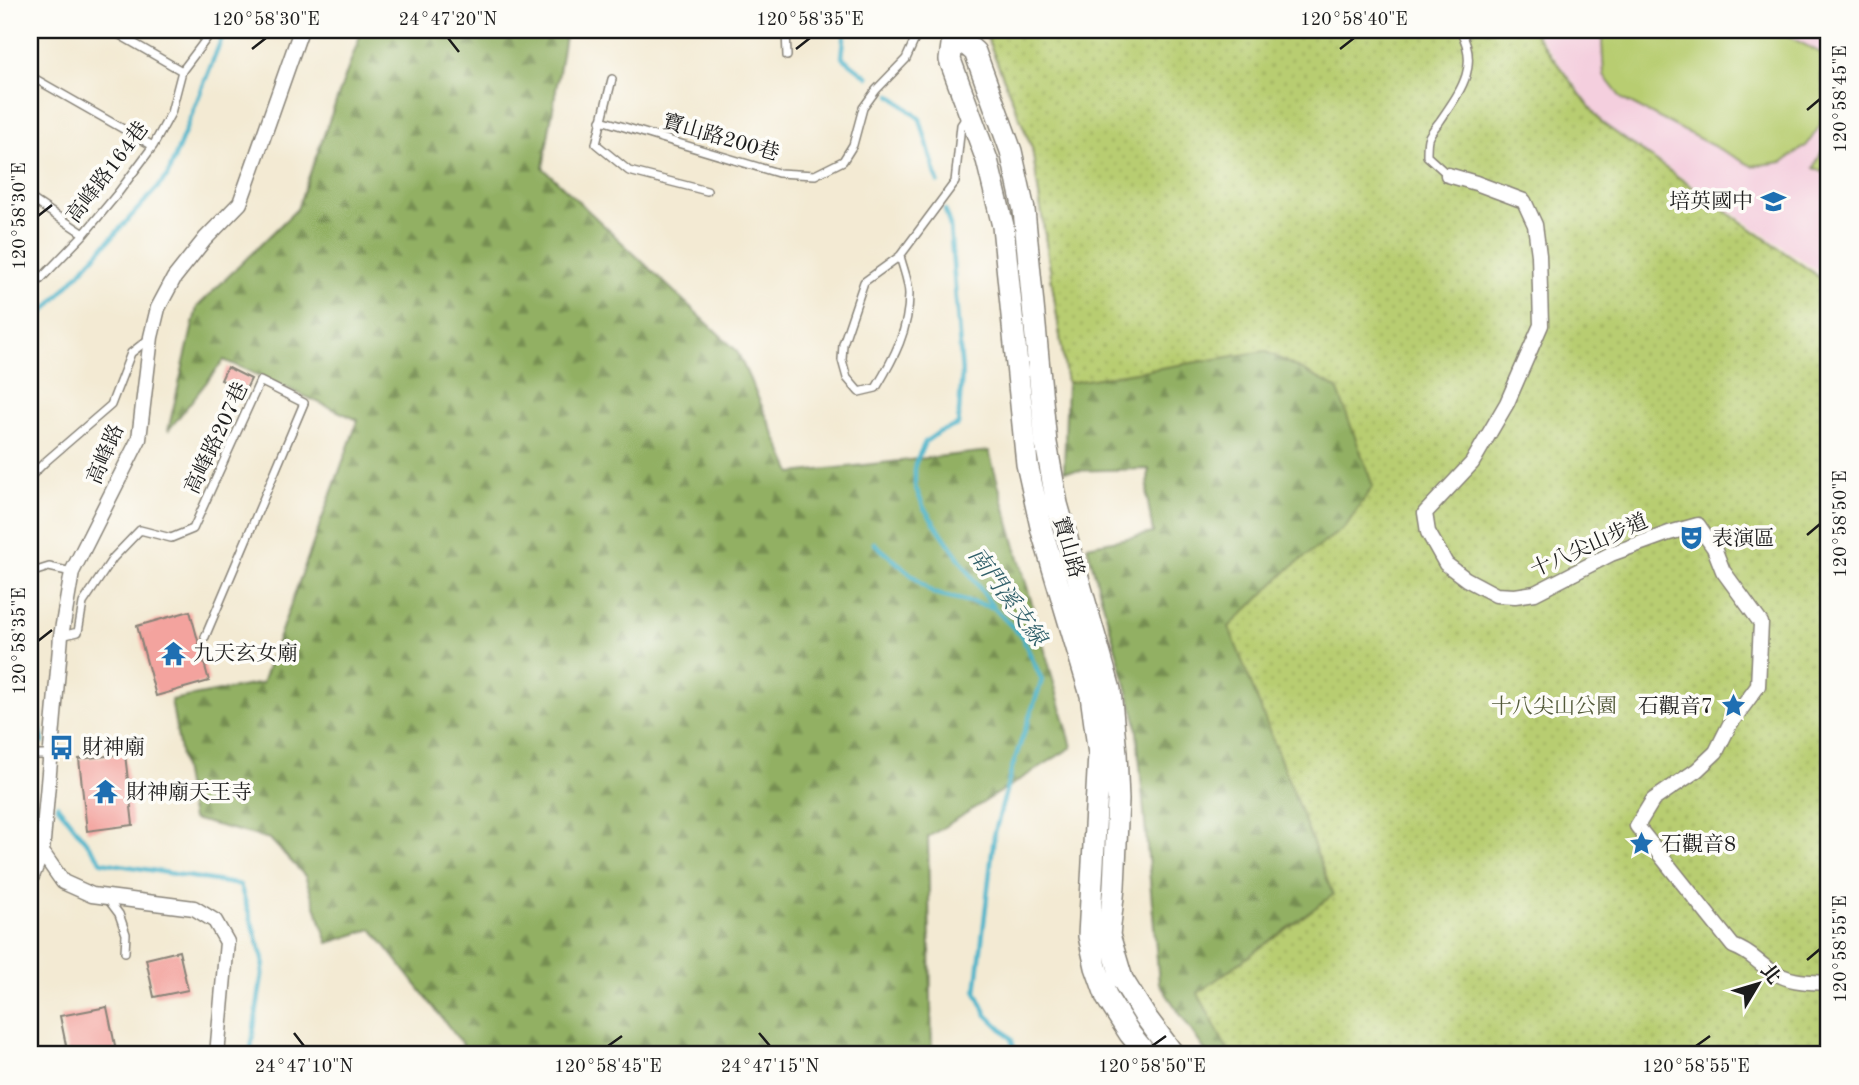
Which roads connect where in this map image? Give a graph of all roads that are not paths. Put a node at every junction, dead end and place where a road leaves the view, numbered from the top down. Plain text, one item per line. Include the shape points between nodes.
1 (111, 30) edge
2 (301, 30) edge
3 (786, 30) edge
4 (919, 30) edge
5 (1460, 30) edge
6 (212, 31) edge
7 (953, 31) edge
8 (787, 56) dead end
9 (182, 71) junction
10 (32, 77) dead end
11 (612, 79) dead end
12 (969, 112) junction
13 (601, 120) junction
14 (153, 146) junction
15 (1448, 175) joint
16 (707, 191) dead end
17 (30, 198) edge
18 (84, 234) junction
19 (900, 256) junction
20 (30, 290) edge
21 (151, 337) junction
22 (30, 477) edge
23 (72, 572) junction
24 (30, 573) edge
25 (61, 636) junction
26 (205, 637) dead end
27 (30, 755) edge
28 (51, 755) junction
29 (41, 852) junction
30 (31, 875) edge
31 (107, 897) junction
32 (125, 952) dead end
33 (1829, 983) edge
34 (218, 1055) edge
35 (1147, 1055) edge
36 (1174, 1055) edge

1 - 9 lane
2 - 21 street, 高峰路 via 240,203 174,278 158,308
3 - 8 lane
4 - 13 lane, 寶山路200巷 via 906,59 863,108 853,145 843,161 815,175 778,173
5 - 15 lane, 十八尖山步道 via 1470,60 1465,79 1428,138 1427,156
6 - 9 lane, 高峰路164巷
7 - 12 street, 寶山路 via 950,60
7 - 36 street, 寶山路 via 975,52 1013,163 1024,210 1046,443 1057,504 1110,690 1118,800 1109,935 1122,979
9 - 14 lane, 高峰路164巷 via 171,113
10 - 14 lane
11 - 13 lane
12 - 19 lane via 961,125 955,182
12 - 35 street, 寶山路 via 987,160 1003,226 1027,464 1093,707 1099,754 1089,936 1107,998
13 - 16 lane via 597,144 629,171
14 - 18 lane, 高峰路164巷
15 - 33 street, 十八尖山步道 via 1524,201 1535,225 1541,325 1507,403 1472,463 1425,513 1428,533 1446,564 1466,579 1496,594 1515,596 1535,593 1611,554 1698,525 1723,571 1761,623 1758,686 1716,752 1653,800 1637,826 1733,946 1794,982
17 - 18 lane
18 - 20 lane, 高峰路164巷
19 - 19 lane via 864,282 843,344 847,378 859,392 876,388 896,355 905,326 909,292
21 - 22 lane via 131,353 111,405
21 - 23 street, 高峰路 via 139,439
23 - 24 lane via 49,567
23 - 25 street, 高峰路
25 - 26 lane, 高峰路207巷 via 78,632 83,603 113,558 140,530 171,538 193,529 260,381 303,403
25 - 28 street, 高峰路
27 - 28 lane
28 - 29 street, 高峰路
29 - 30 street, 高峰路
29 - 31 street via 63,882
31 - 32 lane via 126,934
31 - 34 street via 194,908 215,921 227,942

